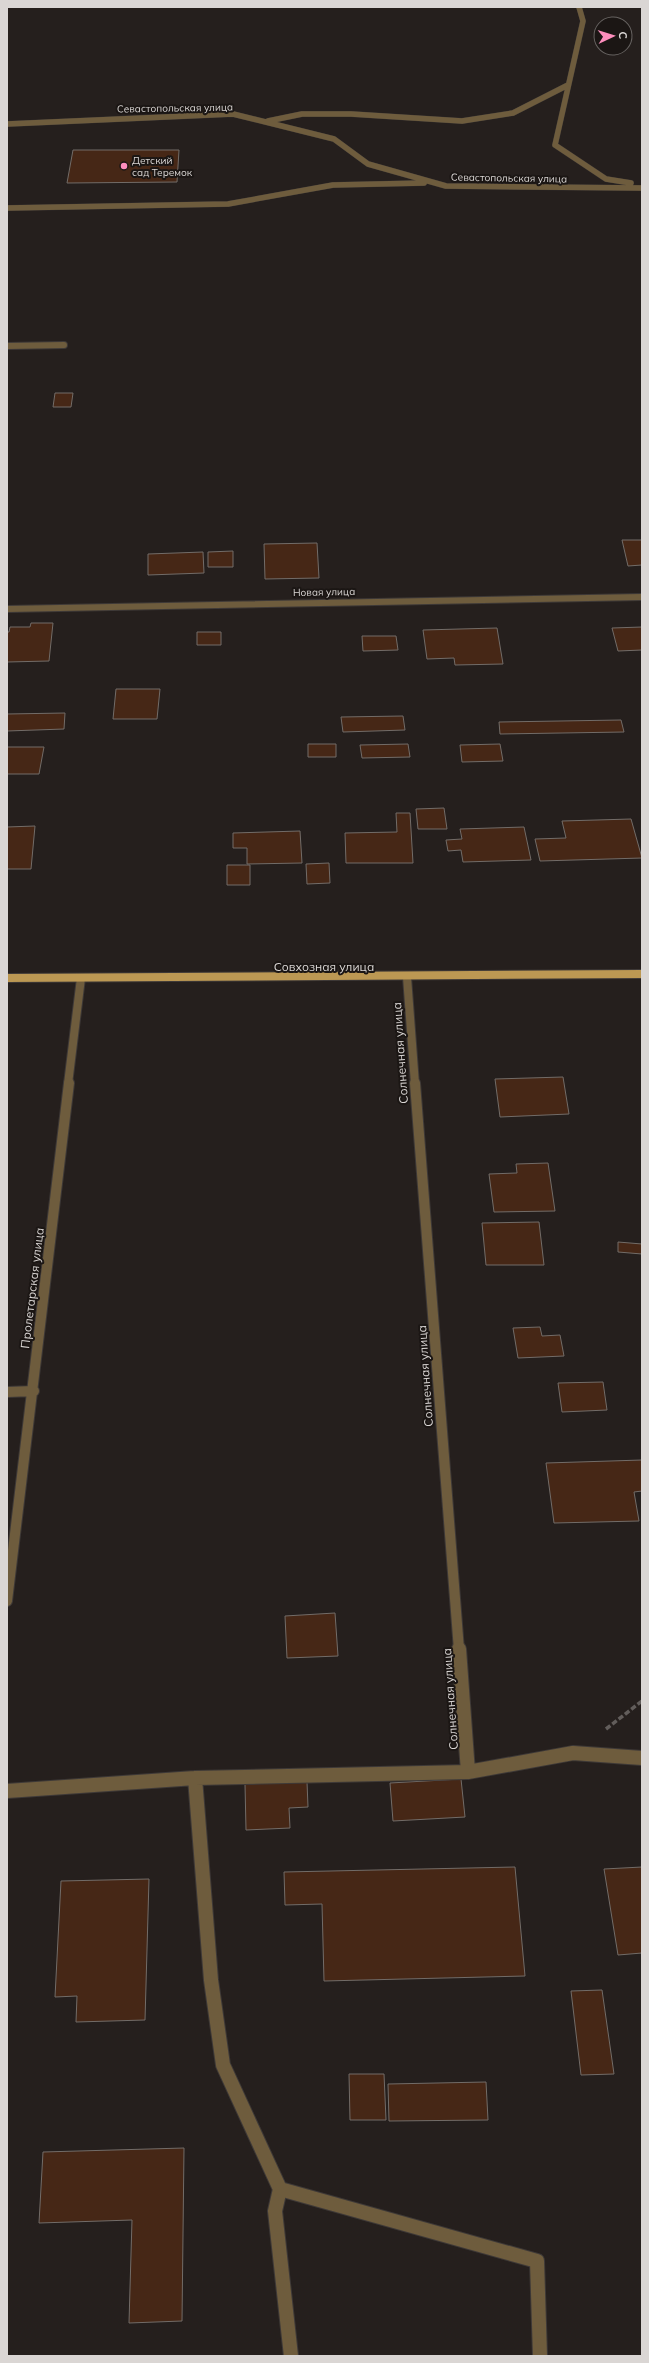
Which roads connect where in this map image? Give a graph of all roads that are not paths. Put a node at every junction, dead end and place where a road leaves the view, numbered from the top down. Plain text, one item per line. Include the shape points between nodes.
1 (579, 7) edge
2 (568, 85) junction
3 (264, 122) junction
4 (7, 124) edge
5 (436, 183) junction
6 (642, 185) edge
7 (642, 188) edge
8 (7, 208) edge
9 (64, 345) dead end
10 (7, 346) edge
11 (642, 597) edge
12 (7, 609) edge
13 (642, 974) edge
14 (407, 977) junction
15 (7, 978) edge
16 (81, 978) junction
17 (34, 1391) junction
18 (7, 1392) edge
19 (7, 1601) edge
20 (642, 1758) edge
21 (468, 1772) junction
22 (195, 1778) junction
23 (7, 1791) edge
24 (280, 2189) junction
25 (290, 2356) edge
26 (540, 2356) edge

1 - 2 street via 583,21
2 - 3 street via 512,113 462,121 351,114 302,114
2 - 6 street via 556,145 606,179
3 - 4 street, Севастопольская улица via 233,114
3 - 5 street, Севастопольская улица via 334,139 368,164
5 - 7 street, Севастопольская улица via 446,186
5 - 8 street via 333,185 228,204
9 - 10 street
11 - 12 street, Новая улица
13 - 14 main road, Совхозная улица
14 - 16 main road, Совхозная улица
14 - 21 street, Солнечная улица
15 - 16 main road, Совхозная улица
16 - 17 street, Пролетарская улица
17 - 18 street
17 - 19 street, Пролетарская улица
20 - 21 street via 573,1753
21 - 22 street
22 - 23 street
22 - 24 street via 211,1980 223,2065
24 - 25 street via 275,2211
24 - 26 street via 537,2261

